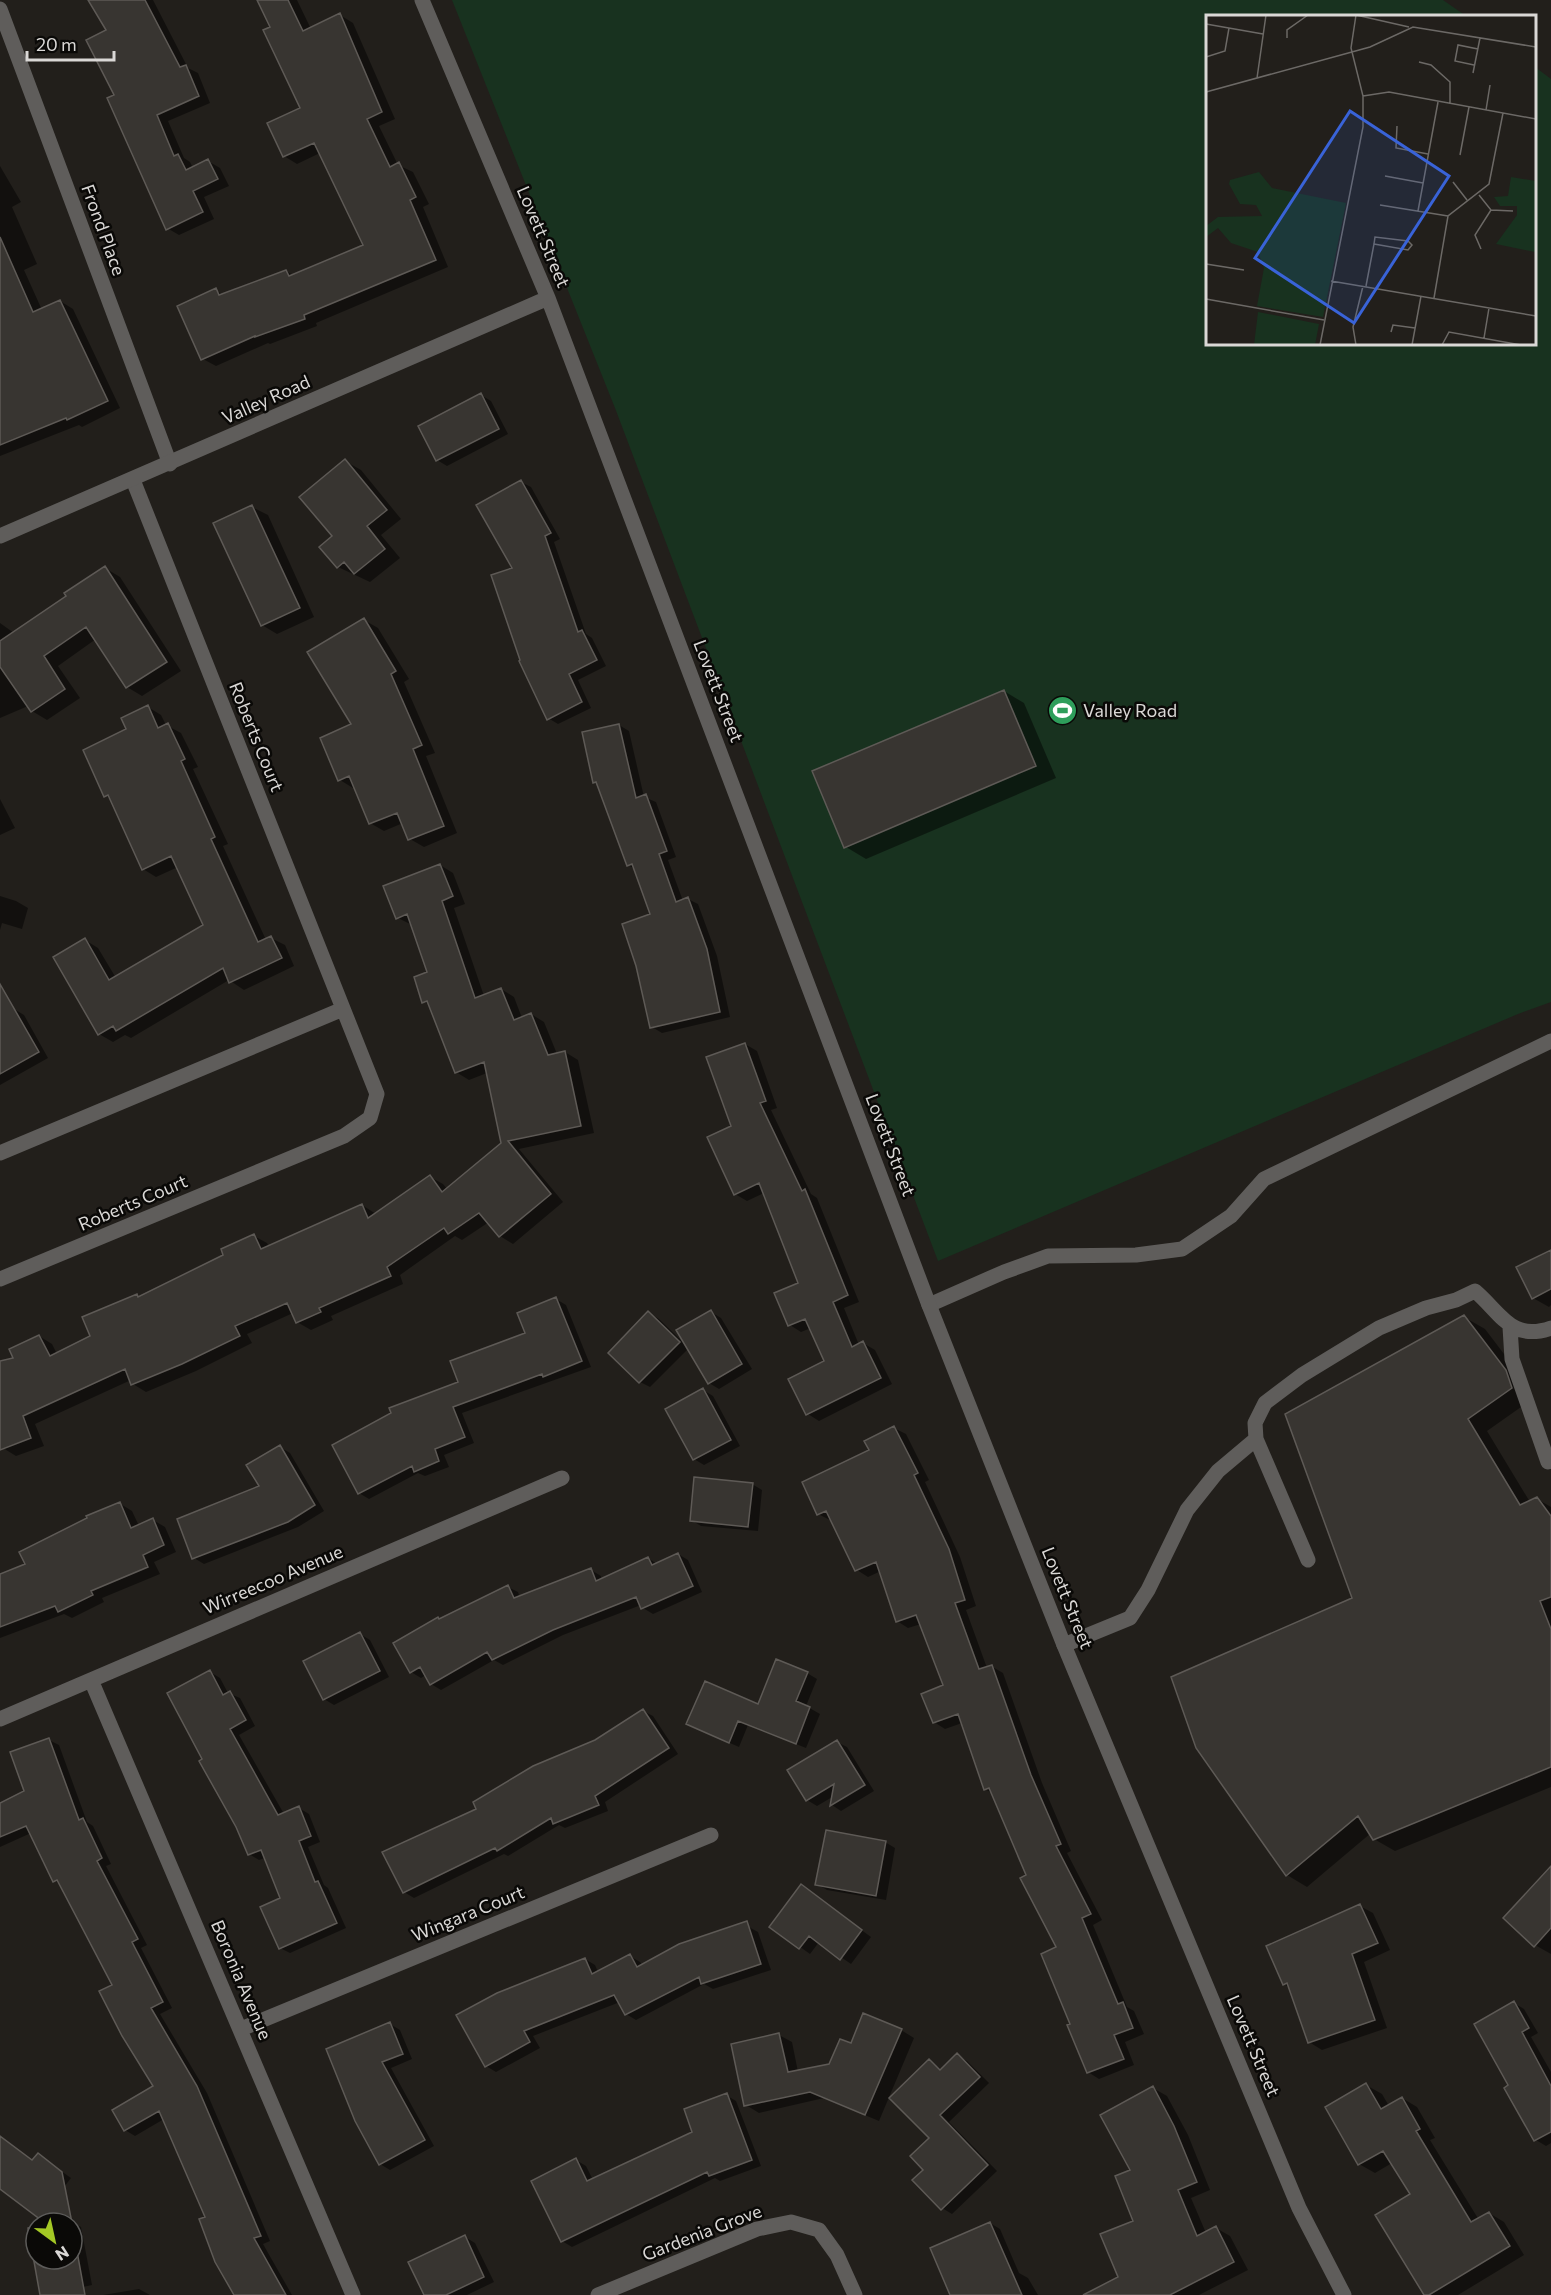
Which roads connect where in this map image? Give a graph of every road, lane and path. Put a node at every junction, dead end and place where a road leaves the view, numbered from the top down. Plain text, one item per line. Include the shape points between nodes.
1 (422, 0) edge
2 (0, 9) edge
3 (548, 298) junction
4 (170, 464) junction
5 (133, 480) junction
6 (0, 536) edge
7 (343, 1009) junction
8 (1551, 1041) edge
9 (0, 1153) edge
10 (0, 1279) edge
11 (929, 1305) junction
12 (1510, 1327) junction
13 (1551, 1328) edge
14 (1256, 1439) junction
15 (1548, 1462) dead end
16 (562, 1478) dead end
17 (1308, 1560) dead end
18 (1064, 1645) junction
19 (91, 1680) junction
20 (0, 1719) edge
21 (711, 1836) dead end
22 (241, 2030) junction
23 (353, 2295) edge
24 (598, 2295) edge
25 (855, 2295) edge
26 (1344, 2295) edge

1 - 3 street, Lovett Street
2 - 4 street, Frond Place
3 - 4 street, Valley Road
3 - 11 street, Lovett Street
4 - 5 street, Valley Road
5 - 6 street, Valley Road
5 - 7 street, Roberts Court
7 - 9 street
7 - 10 street, Roberts Court via 377,1094 370,1118 344,1136
8 - 11 street via 1264,1179 1231,1216 1182,1249 1137,1255 1048,1256
11 - 18 street, Lovett Street
12 - 13 street via 1523,1331
12 - 14 street via 1475,1291 1379,1328 1302,1375 1265,1403 1256,1423
12 - 15 street via 1512,1359
14 - 17 street
14 - 18 street via 1218,1471 1187,1510 1130,1618
16 - 19 street, Wirreecoo Avenue
18 - 26 street, Lovett Street via 1299,2208
19 - 20 street, Wirreecoo Avenue
19 - 22 street, Boronia Avenue
21 - 22 street, Wingara Court
22 - 23 street, Boronia Avenue
24 - 25 street, Gardenia Grove via 757,2229 791,2222 819,2230 837,2254

